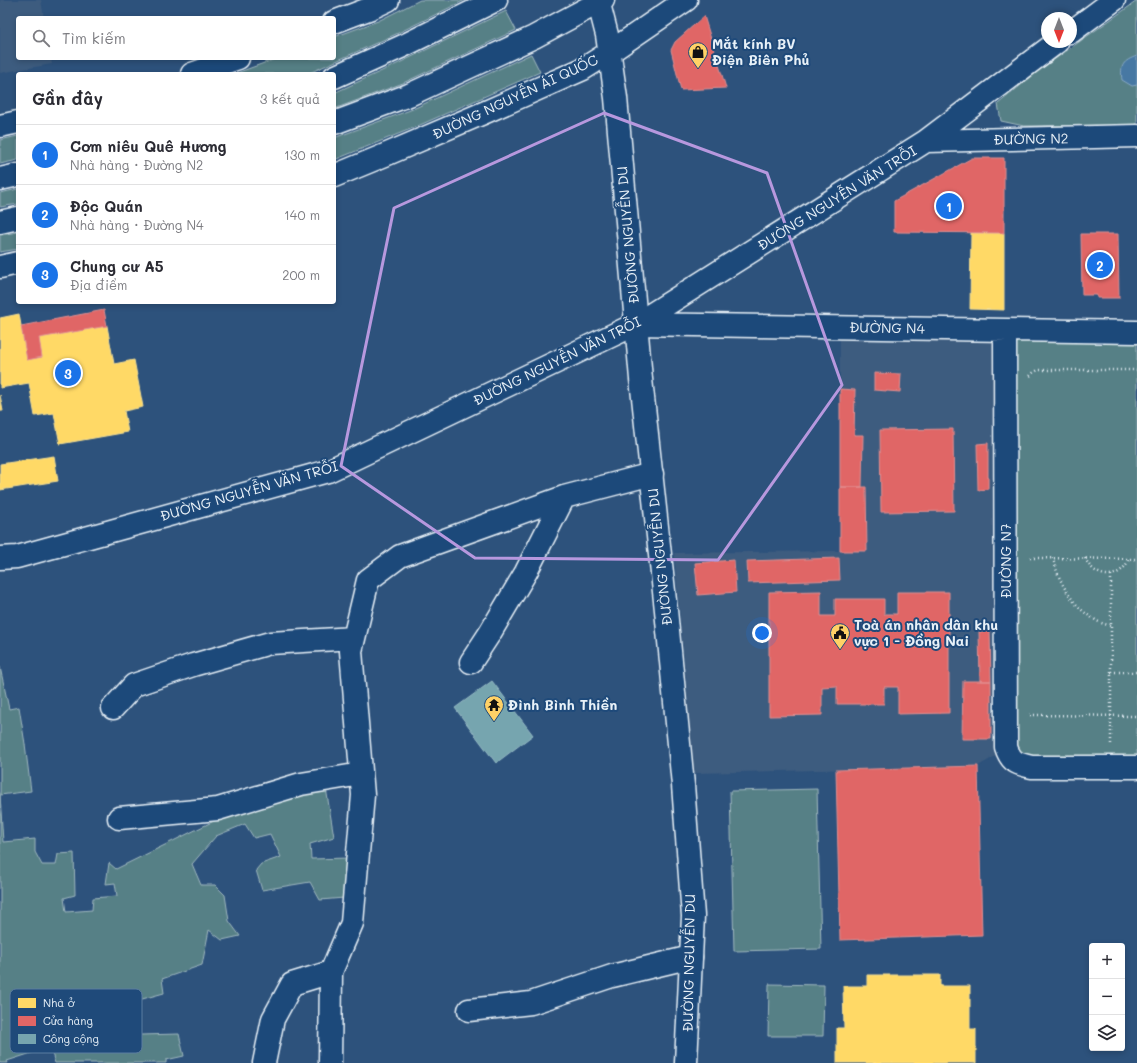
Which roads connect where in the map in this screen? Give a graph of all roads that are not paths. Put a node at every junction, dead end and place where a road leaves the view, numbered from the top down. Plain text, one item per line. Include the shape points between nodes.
1 (388, 0) edge
2 (496, 0) edge
3 (686, 0) edge
4 (1114, 0) edge
5 (600, 1) edge
6 (336, 21) edge
7 (1077, 28) edge
8 (1049, 48) edge
9 (610, 52) junction
10 (232, 60) edge
11 (198, 72) edge
12 (336, 76) edge
13 (16, 122) edge
14 (336, 122) edge
15 (0, 126) edge
16 (1137, 136) edge
17 (926, 141) junction
18 (16, 175) edge
19 (336, 175) edge
20 (0, 179) edge
21 (16, 218) edge
22 (0, 222) edge
23 (16, 263) edge
24 (0, 267) edge
25 (636, 324) junction
26 (1005, 330) junction
27 (1137, 332) edge
28 (652, 474) junction
29 (564, 497) junction
30 (0, 558) edge
31 (354, 638) junction
32 (471, 662) dead end
33 (113, 708) dead end
34 (1137, 767) edge
35 (361, 774) junction
36 (119, 818) dead end
37 (691, 957) junction
38 (331, 972) junction
39 (469, 1010) dead end
40 (264, 1063) edge
41 (330, 1063) edge
42 (686, 1063) edge

1 - 6 street
2 - 12 street
3 - 9 street, ĐƯỜNG NGUYỄN ÁI QUỐC
4 - 7 street
5 - 9 street, ĐƯỜNG NGUYỄN DU
5 - 14 street via 534,37 409,96
8 - 17 street, ĐƯỜNG NGUYỄN VĂN TRỖI
9 - 19 street, ĐƯỜNG NGUYỄN ÁI QUỐC via 583,68 488,111
9 - 25 street, ĐƯỜNG NGUYỄN DU
10 - 11 street
13 - 15 street
16 - 17 street, ĐƯỜNG N2
17 - 25 street, ĐƯỜNG NGUYỄN VĂN TRỖI
18 - 20 street
21 - 22 street
23 - 24 street
25 - 26 street, ĐƯỜNG N4
25 - 28 street, ĐƯỜNG NGUYỄN DU
25 - 30 street, ĐƯỜNG NGUYỄN VĂN TRỖI via 328,470 17,557
26 - 27 street, ĐƯỜNG N4
26 - 34 street, ĐƯỜNG N7 via 1007,752 1018,764 1032,767
28 - 29 street
28 - 37 street, ĐƯỜNG NGUYỄN DU via 683,785 693,916
29 - 31 street via 400,556 368,580
29 - 32 street via 526,572
31 - 33 street via 270,643 193,665 134,685
31 - 35 street via 351,650
35 - 36 street via 301,784 218,809
35 - 38 street via 363,795 352,923
37 - 39 street via 612,976 531,1003
37 - 42 street, ĐƯỜNG NGUYỄN DU
38 - 40 street via 292,984 273,1020
38 - 41 street

